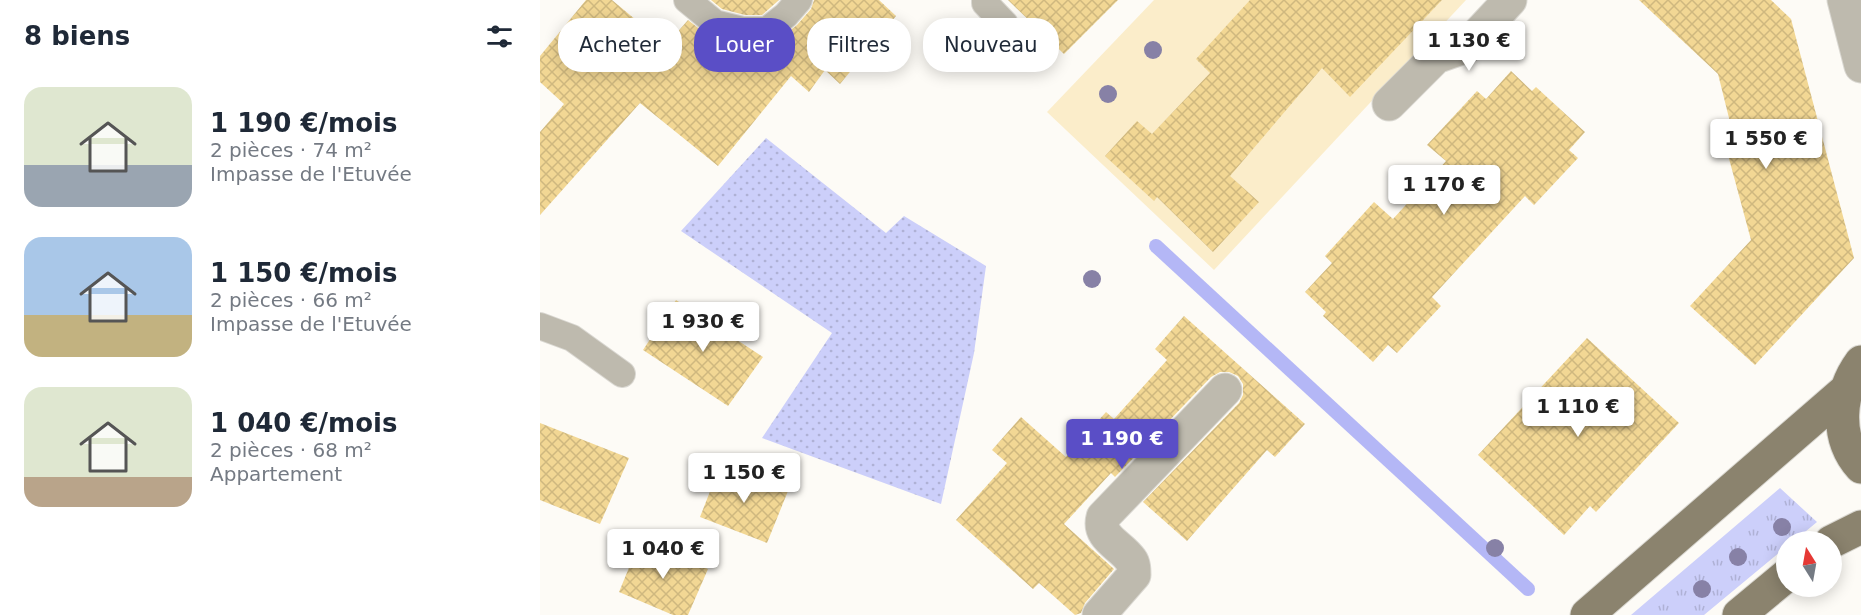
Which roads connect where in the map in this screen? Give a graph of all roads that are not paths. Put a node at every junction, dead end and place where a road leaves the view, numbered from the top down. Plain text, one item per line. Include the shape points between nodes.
1 (687, 0) edge
2 (799, 0) edge
3 (985, 0) edge
4 (1510, 0) edge
5 (1844, 0) edge
6 (999, 18) edge
7 (1861, 66) edge
8 (1389, 104) dead end
9 (540, 326) edge
10 (1861, 362) edge
11 (622, 374) dead end
12 (1225, 390) dead end
13 (1845, 391) junction
14 (1861, 467) edge
15 (1861, 527) edge
16 (1842, 536) edge
17 (1776, 584) edge
18 (1099, 615) edge
19 (1587, 615) edge
20 (1739, 615) edge

1 - 2 lane via 715,23 743,30 767,30
3 - 6 lane
4 - 8 street via 1467,46 1436,57
5 - 7 street
9 - 11 lane via 572,338
10 - 13 main road
12 - 18 street via 1103,517 1103,532 1132,561 1134,575
13 - 14 main road via 1845,439
13 - 19 main road
15 - 16 main road
17 - 20 main road

